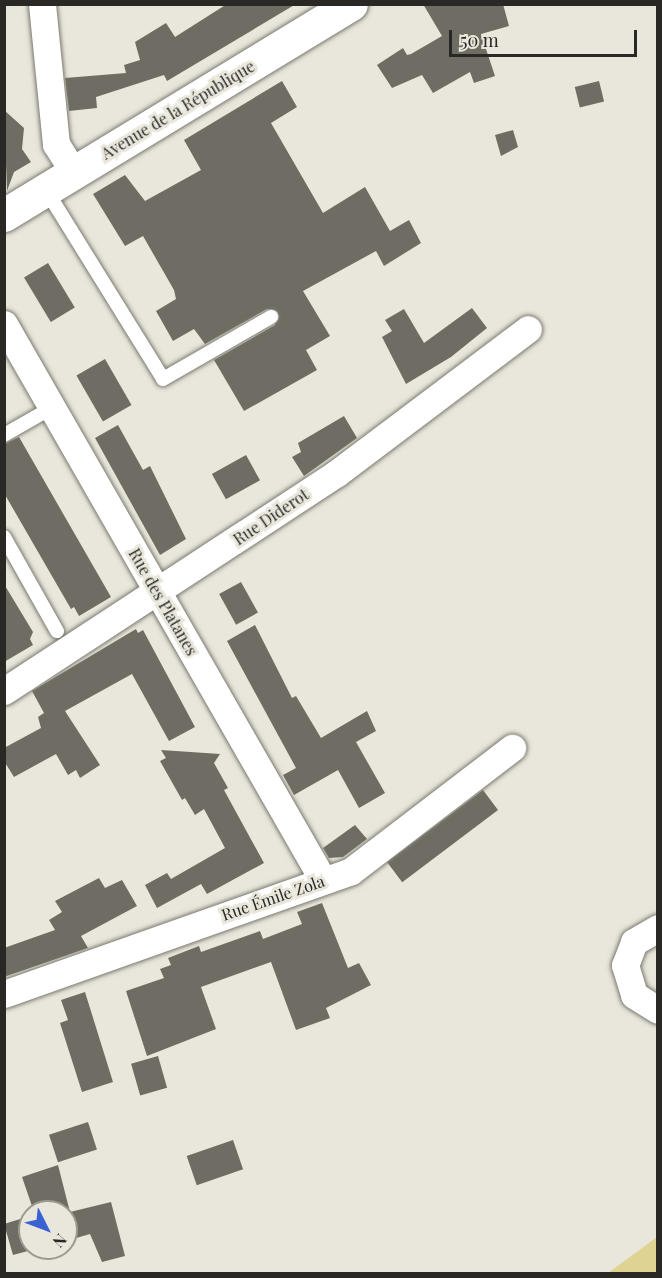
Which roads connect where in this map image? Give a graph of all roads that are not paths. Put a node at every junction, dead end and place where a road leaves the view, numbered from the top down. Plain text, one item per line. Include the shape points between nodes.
1 (42, 4) edge
2 (351, 4) edge
3 (74, 173) junction
4 (46, 190) junction
5 (4, 215) edge
6 (271, 317) dead end
7 (4, 324) edge
8 (528, 329) dead end
9 (53, 407) junction
10 (4, 435) edge
11 (4, 537) edge
12 (158, 594) junction
13 (57, 631) dead end
14 (4, 691) edge
15 (512, 748) dead end
16 (323, 880) junction
17 (657, 928) edge
18 (4, 994) edge
19 (657, 1010) edge

1 - 3 street via 56,144
2 - 3 street, Avenue de la République
3 - 4 street, Avenue de la République
4 - 5 street, Avenue de la République
4 - 6 lane via 163,379
7 - 9 street, Rue des Platanes
8 - 12 street, Rue Diderot via 337,473
9 - 10 lane
9 - 12 street, Rue des Platanes
11 - 13 lane
12 - 14 street, Rue Diderot
12 - 16 street, Rue des Platanes
15 - 16 street, Rue Émile Zola via 351,871
16 - 18 street, Rue Émile Zola
17 - 19 street via 634,942 625,965 634,995

